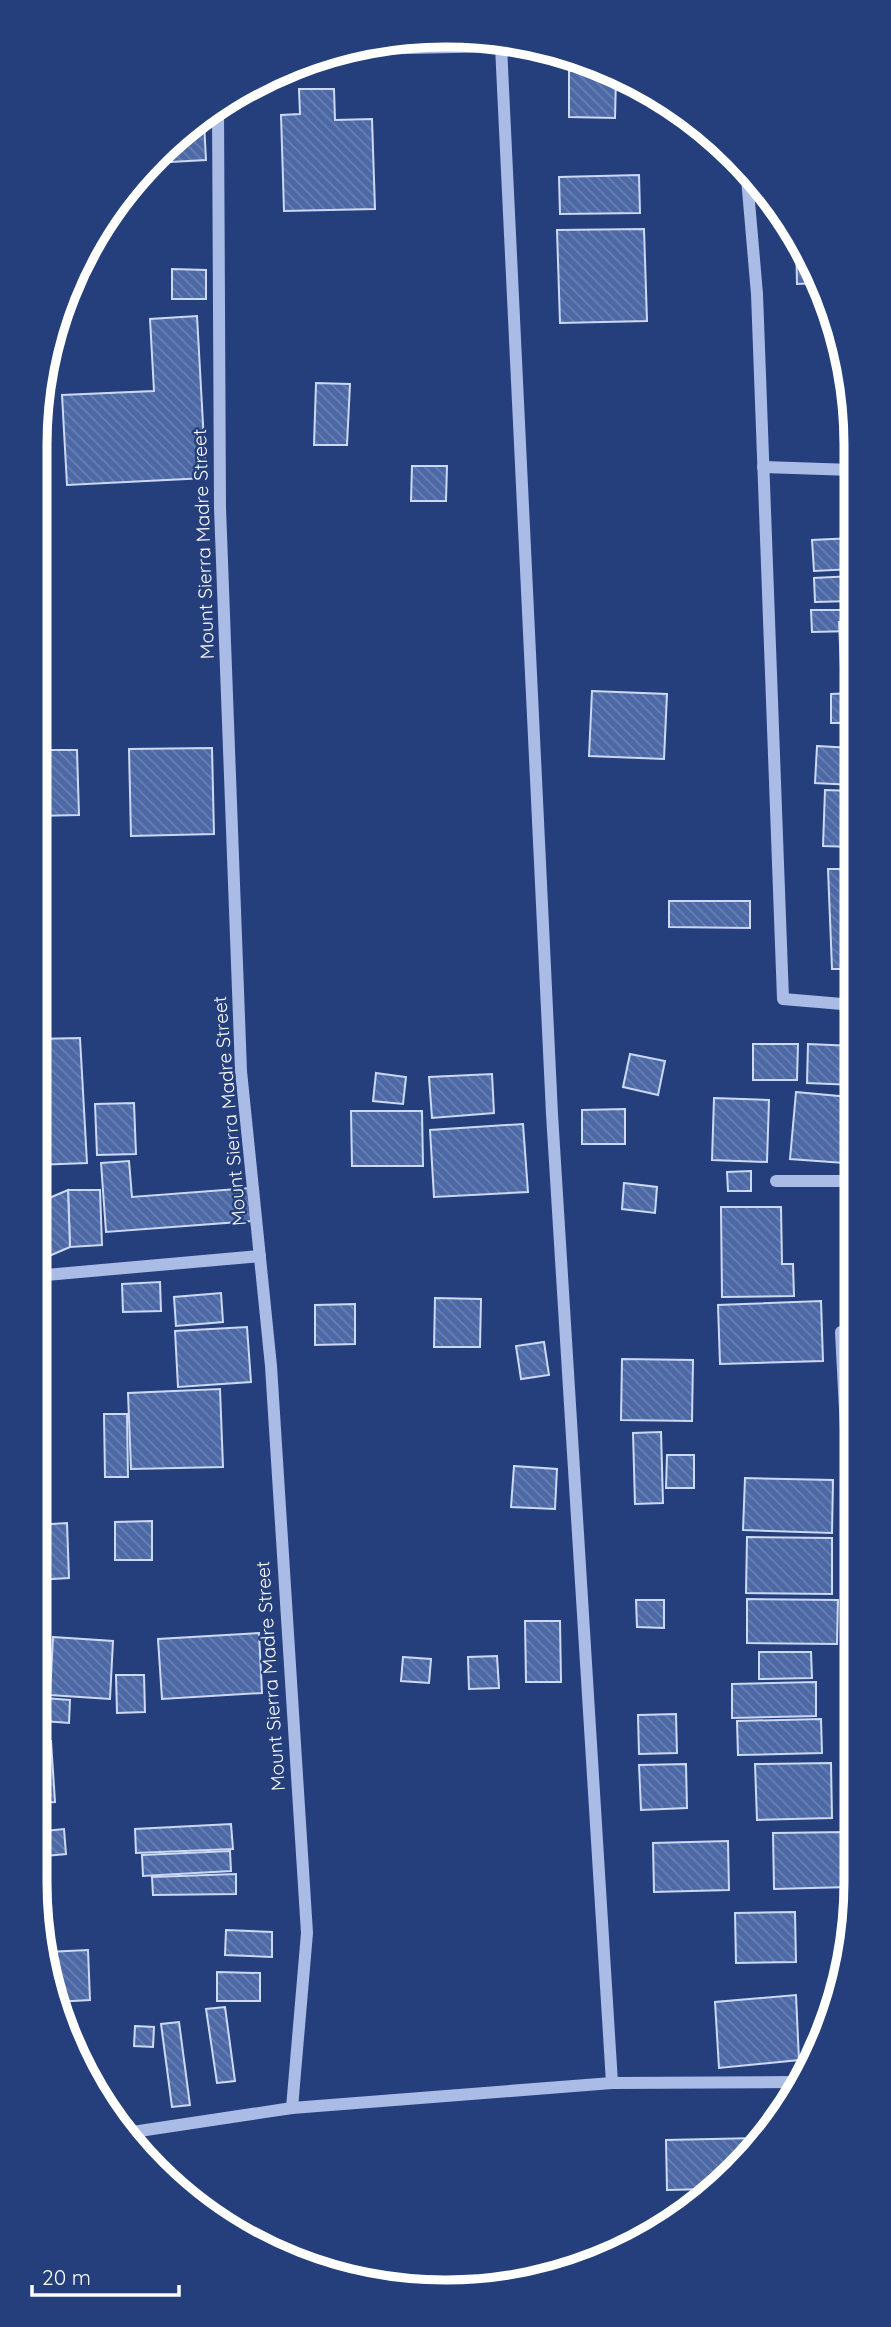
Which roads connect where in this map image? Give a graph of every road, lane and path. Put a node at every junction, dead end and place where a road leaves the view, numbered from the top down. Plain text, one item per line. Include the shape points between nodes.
1 (501, 52) edge
2 (218, 119) edge
3 (748, 186) edge
4 (763, 467) junction
5 (844, 470) edge
6 (844, 1003) edge
7 (776, 1181) dead end
8 (844, 1181) edge
9 (260, 1256) junction
10 (47, 1275) edge
11 (844, 1332) edge
12 (844, 1390) edge
13 (789, 2082) edge
14 (612, 2083) junction
15 (292, 2108) junction
16 (136, 2131) edge

1 - 14 street via 552,1114
2 - 9 street, Mount Sierra Madre Street via 220,508 241,1071
3 - 4 street
4 - 5 street
4 - 6 street via 783,999
7 - 8 street
9 - 10 street
9 - 15 street, Mount Sierra Madre Street via 307,1933
11 - 12 street
13 - 14 street
14 - 15 street
15 - 16 street

